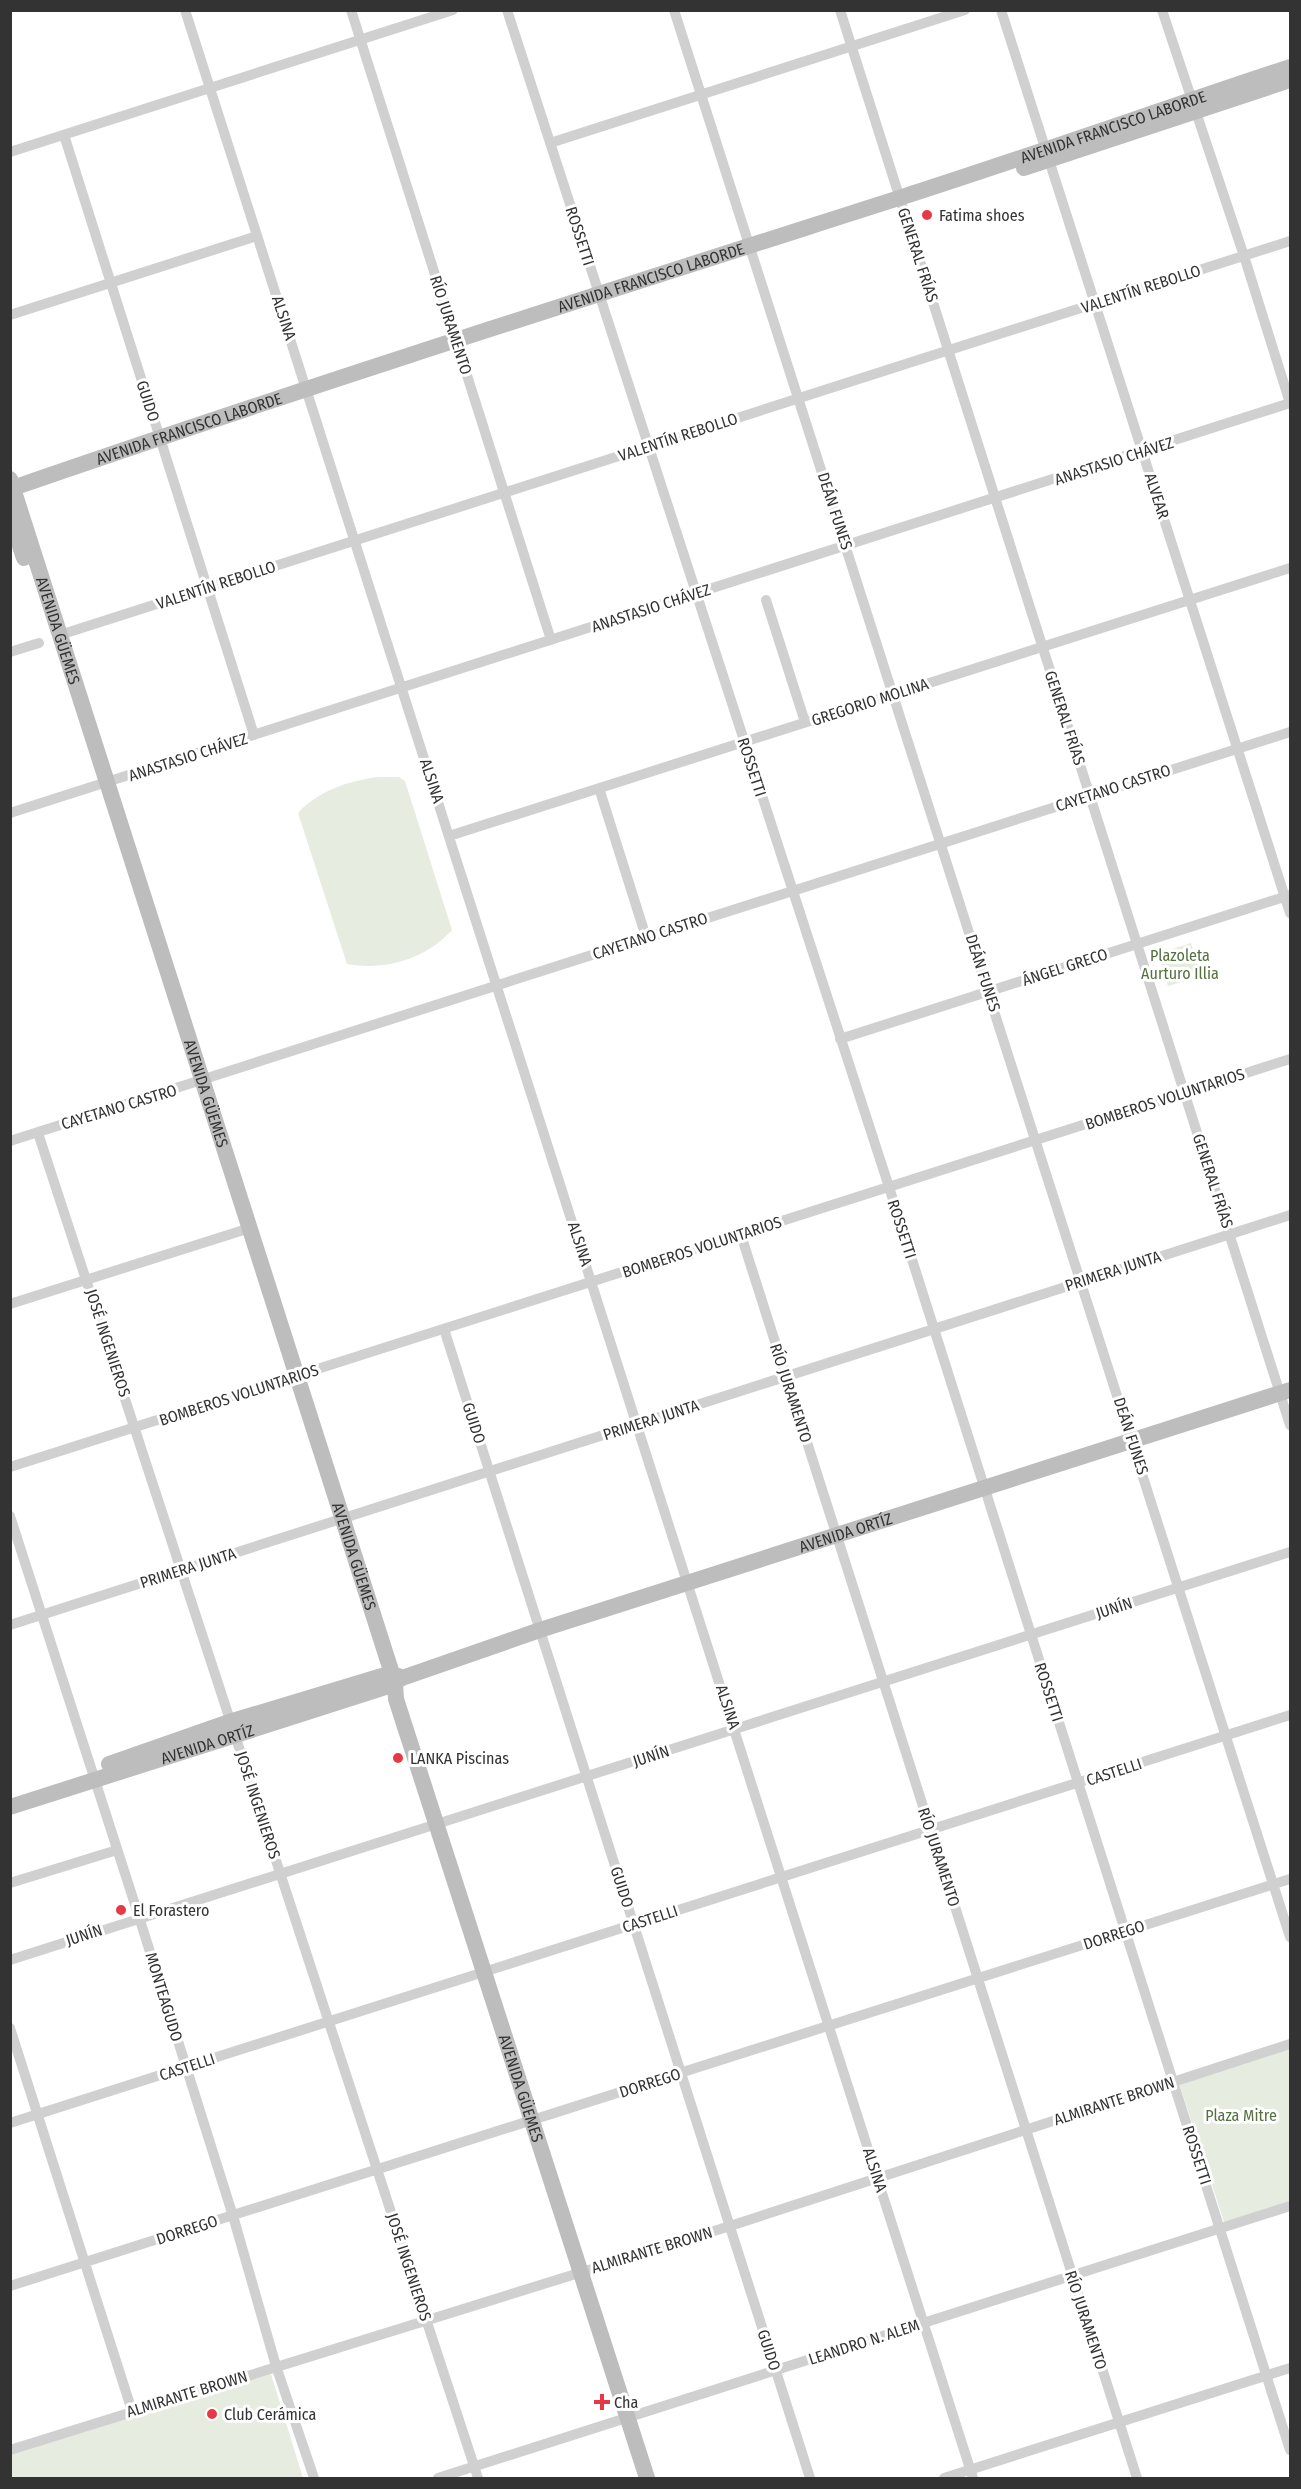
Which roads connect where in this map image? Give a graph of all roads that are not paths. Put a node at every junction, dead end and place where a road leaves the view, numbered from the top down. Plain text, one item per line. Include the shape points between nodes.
1 (185, 10) edge
2 (351, 10) edge
3 (453, 10) edge
4 (507, 10) edge
5 (674, 10) edge
6 (840, 10) edge
7 (965, 10) edge
8 (1001, 10) edge
9 (1162, 10) edge
10 (360, 40) junction
11 (852, 47) junction
12 (1290, 67) edge
13 (1290, 80) edge
14 (210, 88) junction
15 (701, 95) junction
16 (1193, 106) junction
17 (64, 135) junction
18 (550, 143) junction
19 (10, 152) edge
20 (1047, 155) junction
21 (901, 202) junction
22 (257, 236) junction
23 (1290, 241) edge
24 (751, 249) junction
25 (1244, 256) junction
26 (111, 283) junction
27 (600, 298) junction
28 (1095, 303) junction
29 (10, 315) edge
30 (457, 345) junction
31 (948, 350) junction
32 (308, 394) junction
33 (799, 398) junction
34 (1290, 404) edge
35 (161, 443) junction
36 (648, 446) junction
37 (1143, 452) junction
38 (12, 490) edge
39 (504, 493) junction
40 (996, 499) junction
41 (10, 516) edge
42 (355, 541) junction
43 (846, 546) junction
44 (1290, 568) edge
45 (207, 588) junction
46 (696, 594) junction
47 (766, 600) dead end
48 (1190, 600) junction
49 (66, 633) dead end
50 (551, 640) junction
51 (39, 643) dead end
52 (1043, 647) junction
53 (10, 652) edge
54 (402, 688) junction
55 (894, 694) junction
56 (805, 723) junction
57 (1290, 732) edge
58 (254, 735) junction
59 (744, 742) junction
60 (1238, 748) junction
61 (101, 784) junction
62 (598, 788) junction
63 (1090, 795) junction
64 (10, 813) edge
65 (449, 836) junction
66 (941, 843) junction
67 (792, 890) junction
68 (1288, 896) edge
69 (1290, 913) edge
70 (646, 937) junction
71 (1137, 944) junction
72 (497, 984) junction
73 (989, 991) junction
74 (840, 1039) junction
75 (1290, 1059) edge
76 (197, 1082) junction
77 (1185, 1093) junction
78 (38, 1132) junction
79 (1037, 1140) junction
80 (10, 1141) edge
81 (889, 1187) junction
82 (1290, 1215) edge
83 (245, 1230) junction
84 (741, 1234) junction
85 (1230, 1234) junction
86 (87, 1280) junction
87 (1082, 1281) junction
88 (592, 1282) junction
89 (10, 1304) edge
90 (444, 1329) junction
91 (934, 1329) junction
92 (786, 1376) junction
93 (292, 1378) junction
94 (1285, 1391) edge
95 (638, 1424) junction
96 (1290, 1425) edge
97 (136, 1429) junction
98 (1132, 1440) junction
99 (10, 1467) edge
100 (490, 1472) junction
101 (984, 1488) junction
102 (10, 1516) edge
103 (338, 1521) junction
104 (836, 1535) junction
105 (1290, 1552) edge
106 (182, 1570) junction
107 (688, 1582) junction
108 (1179, 1587) junction
109 (42, 1615) junction
110 (10, 1625) edge
111 (540, 1629) junction
112 (1031, 1635) junction
113 (883, 1682) junction
114 (392, 1683) junction
115 (1290, 1715) edge
116 (232, 1728) junction
117 (735, 1729) junction
118 (1227, 1736) junction
119 (92, 1775) junction
120 (587, 1776) junction
121 (1078, 1783) junction
122 (10, 1795) edge
123 (10, 1807) edge
124 (436, 1824) junction
125 (930, 1830) junction
126 (117, 1850) junction
127 (280, 1874) junction
128 (782, 1877) junction
129 (1290, 1879) edge
130 (10, 1883) edge
131 (1274, 1884) junction
132 (139, 1917) junction
133 (634, 1924) junction
134 (1125, 1931) junction
135 (1290, 1937) edge
136 (10, 1960) edge
137 (484, 1972) junction
138 (977, 1978) junction
139 (328, 2022) junction
140 (829, 2025) junction
141 (10, 2028) edge
142 (1290, 2044) edge
143 (186, 2067) junction
144 (681, 2073) junction
145 (1174, 2082) junction
146 (38, 2115) junction
147 (532, 2120) junction
148 (10, 2123) edge
149 (1025, 2130) junction
150 (377, 2170) junction
151 (878, 2177) junction
152 (1290, 2206) edge
153 (233, 2216) junction
154 (730, 2226) junction
155 (1220, 2228) junction
156 (85, 2263) junction
157 (581, 2272) junction
158 (1072, 2276) junction
159 (10, 2286) edge
160 (426, 2320) junction
161 (924, 2323) junction
162 (276, 2366) junction
163 (1290, 2368) edge
164 (776, 2370) junction
165 (1267, 2376) junction
166 (132, 2411) junction
167 (628, 2417) junction
168 (1119, 2423) junction
169 (10, 2450) edge
170 (1290, 2450) edge
171 (474, 2466) junction
172 (972, 2474) edge
173 (314, 2478) edge
174 (438, 2478) edge
175 (478, 2478) edge
176 (647, 2478) edge
177 (810, 2478) edge
178 (944, 2478) edge
179 (1137, 2478) edge

1 - 14 street, ALSINA
2 - 10 street, RÍO JURAMENTO
3 - 10 street
4 - 18 street, ROSSETTI
5 - 15 street, DEÁN FUNES
6 - 11 street, GENERAL FRÍAS
7 - 11 street
8 - 20 street, ALVEAR
9 - 16 street
10 - 14 street
10 - 30 street, RÍO JURAMENTO
11 - 15 street
11 - 21 street, GENERAL FRÍAS
12 - 16 main road, AVENIDA FRANCISCO LABORDE
13 - 16 main road, AVENIDA FRANCISCO LABORDE
14 - 17 street
14 - 22 street, ALSINA
15 - 18 street
15 - 24 street, DEÁN FUNES
16 - 20 main road, AVENIDA FRANCISCO LABORDE
16 - 25 street
17 - 19 street
17 - 26 street, GUIDO
18 - 27 street, ROSSETTI
20 - 21 main road, AVENIDA FRANCISCO LABORDE
20 - 28 street, ALVEAR
21 - 24 main road, AVENIDA FRANCISCO LABORDE
21 - 31 street, GENERAL FRÍAS
22 - 26 street
22 - 32 street, ALSINA
23 - 25 street, VALENTÍN REBOLLO
24 - 27 main road, AVENIDA FRANCISCO LABORDE
24 - 33 street, DEÁN FUNES
25 - 28 street, VALENTÍN REBOLLO
25 - 34 street
26 - 29 street
26 - 35 street, GUIDO
27 - 30 main road, AVENIDA FRANCISCO LABORDE
27 - 36 street, ROSSETTI
28 - 31 street, VALENTÍN REBOLLO
28 - 37 street, ALVEAR
30 - 32 main road, AVENIDA FRANCISCO LABORDE
30 - 39 street, RÍO JURAMENTO
31 - 33 street, VALENTÍN REBOLLO
31 - 40 street, GENERAL FRÍAS
32 - 35 main road, AVENIDA FRANCISCO LABORDE
32 - 42 street, ALSINA
33 - 36 street, VALENTÍN REBOLLO
33 - 43 street, DEÁN FUNES
34 - 37 street, ANASTASIO CHÁVEZ
35 - 38 main road, AVENIDA FRANCISCO LABORDE
35 - 45 street, GUIDO
36 - 39 street, VALENTÍN REBOLLO
36 - 46 street, ROSSETTI
37 - 40 street, ANASTASIO CHÁVEZ
37 - 48 street, ALVEAR
38 - 61 main road, AVENIDA GÜEMES
39 - 42 street, VALENTÍN REBOLLO
39 - 50 street, RÍO JURAMENTO
40 - 43 street, ANASTASIO CHÁVEZ
40 - 52 street, GENERAL FRÍAS
41 - 61 main road, AVENIDA GÜEMES
42 - 45 street, VALENTÍN REBOLLO
42 - 54 street, ALSINA
43 - 46 street, ANASTASIO CHÁVEZ
43 - 55 street, DEÁN FUNES
44 - 48 street, GREGORIO MOLINA
45 - 49 street, VALENTÍN REBOLLO
45 - 58 street, GUIDO
46 - 50 street, ANASTASIO CHÁVEZ
46 - 59 street, ROSSETTI
47 - 56 street
48 - 52 street, GREGORIO MOLINA
48 - 60 street, ALVEAR
50 - 54 street, ANASTASIO CHÁVEZ
51 - 53 street
52 - 55 street, GREGORIO MOLINA
52 - 63 street, GENERAL FRÍAS
54 - 58 street, ANASTASIO CHÁVEZ
54 - 65 street, ALSINA
55 - 56 street, GREGORIO MOLINA
55 - 66 street, DEÁN FUNES
56 - 59 street, GREGORIO MOLINA
57 - 60 street, CAYETANO CASTRO
58 - 61 street, ANASTASIO CHÁVEZ
59 - 62 street, GREGORIO MOLINA
59 - 67 street, ROSSETTI
60 - 63 street, CAYETANO CASTRO
60 - 68 street, ALVEAR
61 - 64 street, ANASTASIO CHÁVEZ
61 - 76 main road, AVENIDA GÜEMES
62 - 65 street, GREGORIO MOLINA
62 - 70 street
63 - 66 street, CAYETANO CASTRO
63 - 71 street, GENERAL FRÍAS
65 - 72 street, ALSINA
66 - 67 street, CAYETANO CASTRO
66 - 73 street, DEÁN FUNES
67 - 70 street, CAYETANO CASTRO
67 - 74 street, ROSSETTI
68 - 69 street, ALVEAR
68 - 71 street, ÁNGEL GRECO
70 - 72 street, CAYETANO CASTRO
71 - 73 street, ÁNGEL GRECO
71 - 77 street, GENERAL FRÍAS
72 - 76 street, CAYETANO CASTRO
72 - 88 street, ALSINA
73 - 74 street, ÁNGEL GRECO
73 - 79 street, DEÁN FUNES
74 - 81 street, ROSSETTI
75 - 77 street, BOMBEROS VOLUNTARIOS
76 - 78 street, CAYETANO CASTRO
76 - 83 main road, AVENIDA GÜEMES
77 - 79 street, BOMBEROS VOLUNTARIOS
77 - 85 street, GENERAL FRÍAS
78 - 80 street, CAYETANO CASTRO
78 - 86 street, JOSÉ INGENIEROS
79 - 81 street, BOMBEROS VOLUNTARIOS
79 - 87 street, DEÁN FUNES
81 - 84 street, BOMBEROS VOLUNTARIOS
81 - 91 street, ROSSETTI
82 - 85 street, PRIMERA JUNTA
83 - 86 street
83 - 93 main road, AVENIDA GÜEMES
84 - 88 street, BOMBEROS VOLUNTARIOS
84 - 92 street, RÍO JURAMENTO
85 - 87 street, PRIMERA JUNTA
85 - 94 street, GENERAL FRÍAS
86 - 89 street
86 - 97 street, JOSÉ INGENIEROS
87 - 91 street, PRIMERA JUNTA
87 - 98 street, DEÁN FUNES
88 - 90 street, BOMBEROS VOLUNTARIOS
88 - 95 street, ALSINA
90 - 93 street, BOMBEROS VOLUNTARIOS
90 - 100 street, GUIDO
91 - 92 street, PRIMERA JUNTA
91 - 101 street, ROSSETTI
92 - 95 street, PRIMERA JUNTA
92 - 104 street, RÍO JURAMENTO
93 - 97 street, BOMBEROS VOLUNTARIOS
93 - 103 main road, AVENIDA GÜEMES
94 - 96 street, GENERAL FRÍAS
94 - 98 main road, AVENIDA ORTÍZ
95 - 100 street, PRIMERA JUNTA
95 - 107 street, ALSINA
97 - 99 street, BOMBEROS VOLUNTARIOS
97 - 106 street, JOSÉ INGENIEROS
98 - 101 main road, AVENIDA ORTÍZ
98 - 108 street, DEÁN FUNES
100 - 103 street, PRIMERA JUNTA
100 - 111 street, GUIDO
101 - 104 main road, AVENIDA ORTÍZ
101 - 112 street, ROSSETTI
102 - 109 street, MONTEAGUDO
103 - 106 street, PRIMERA JUNTA
103 - 114 main road, AVENIDA GÜEMES
104 - 107 main road, AVENIDA ORTÍZ
104 - 113 street, RÍO JURAMENTO
105 - 108 street, JUNÍN
106 - 109 street, PRIMERA JUNTA
106 - 116 street, JOSÉ INGENIEROS
107 - 111 main road, AVENIDA ORTÍZ
107 - 117 street, ALSINA
108 - 112 street, JUNÍN
108 - 118 street, DEÁN FUNES
109 - 110 street, PRIMERA JUNTA
109 - 119 street, MONTEAGUDO
111 - 114 main road, AVENIDA ORTÍZ
111 - 120 street, GUIDO
112 - 113 street, JUNÍN
112 - 121 street, ROSSETTI
113 - 117 street, JUNÍN
113 - 125 street, RÍO JURAMENTO
114 - 116 main road, AVENIDA ORTÍZ
114 - 124 main road, AVENIDA GÜEMES
115 - 118 street, CASTELLI
116 - 119 main road, AVENIDA ORTÍZ
116 - 127 street, JOSÉ INGENIEROS
117 - 120 street, JUNÍN
117 - 128 street, ALSINA
118 - 121 street, CASTELLI
118 - 131 street, DEÁN FUNES
119 - 122 main road, AVENIDA ORTÍZ
119 - 123 main road, AVENIDA ORTÍZ
119 - 126 street, MONTEAGUDO
120 - 124 street, JUNÍN
120 - 133 street, GUIDO
121 - 125 street, CASTELLI
121 - 134 street, ROSSETTI
124 - 127 street, JUNÍN
124 - 137 main road, AVENIDA GÜEMES
125 - 128 street, CASTELLI
125 - 138 street, RÍO JURAMENTO
126 - 130 street
126 - 132 street, MONTEAGUDO
127 - 132 street, JUNÍN
127 - 139 street, JOSÉ INGENIEROS
128 - 133 street, CASTELLI
128 - 140 street, ALSINA
129 - 131 street, DORREGO
131 - 134 street, DORREGO
131 - 135 street, DEÁN FUNES
132 - 136 street, JUNÍN
132 - 143 street, MONTEAGUDO
133 - 137 street, CASTELLI
133 - 144 street, GUIDO
134 - 138 street, DORREGO
134 - 145 street, ROSSETTI
137 - 139 street, CASTELLI
137 - 147 main road, AVENIDA GÜEMES
138 - 140 street, DORREGO
138 - 149 street, RÍO JURAMENTO
139 - 143 street, CASTELLI
139 - 150 street, JOSÉ INGENIEROS
140 - 144 street, DORREGO
140 - 151 street, ALSINA
141 - 146 street
142 - 145 street, ALMIRANTE BROWN
143 - 146 street, CASTELLI
143 - 153 street, MONTEAGUDO
144 - 147 street, DORREGO
144 - 154 street, GUIDO
145 - 149 street, ALMIRANTE BROWN
145 - 155 street, ROSSETTI
146 - 148 street, CASTELLI
146 - 156 street
147 - 150 street, DORREGO
147 - 157 main road, AVENIDA GÜEMES
149 - 151 street, ALMIRANTE BROWN
149 - 158 street, RÍO JURAMENTO
150 - 153 street, DORREGO
150 - 160 street, JOSÉ INGENIEROS
151 - 154 street, ALMIRANTE BROWN
151 - 161 street, ALSINA
152 - 155 street, LEANDRO N. ALEM
153 - 156 street, DORREGO
153 - 162 street, MONTEAGUDO
154 - 157 street, ALMIRANTE BROWN
154 - 164 street, GUIDO
155 - 158 street, LEANDRO N. ALEM
155 - 165 street, ROSSETTI
156 - 159 street, DORREGO
156 - 166 street
157 - 160 street, ALMIRANTE BROWN
157 - 167 main road, AVENIDA GÜEMES
158 - 161 street, LEANDRO N. ALEM
158 - 168 street, RÍO JURAMENTO
160 - 162 street, ALMIRANTE BROWN
160 - 171 street, JOSÉ INGENIEROS
161 - 164 street, LEANDRO N. ALEM
161 - 172 street, ALSINA
162 - 166 street, ALMIRANTE BROWN
162 - 173 street, MONTEAGUDO
163 - 165 street
164 - 167 street, LEANDRO N. ALEM
164 - 177 street, GUIDO
165 - 168 street
165 - 170 street, ROSSETTI
166 - 169 street, ALMIRANTE BROWN
167 - 171 street, LEANDRO N. ALEM
167 - 176 main road, AVENIDA GÜEMES
168 - 172 street
168 - 179 street, RÍO JURAMENTO
171 - 174 street, LEANDRO N. ALEM
171 - 175 street, JOSÉ INGENIEROS
172 - 178 street

